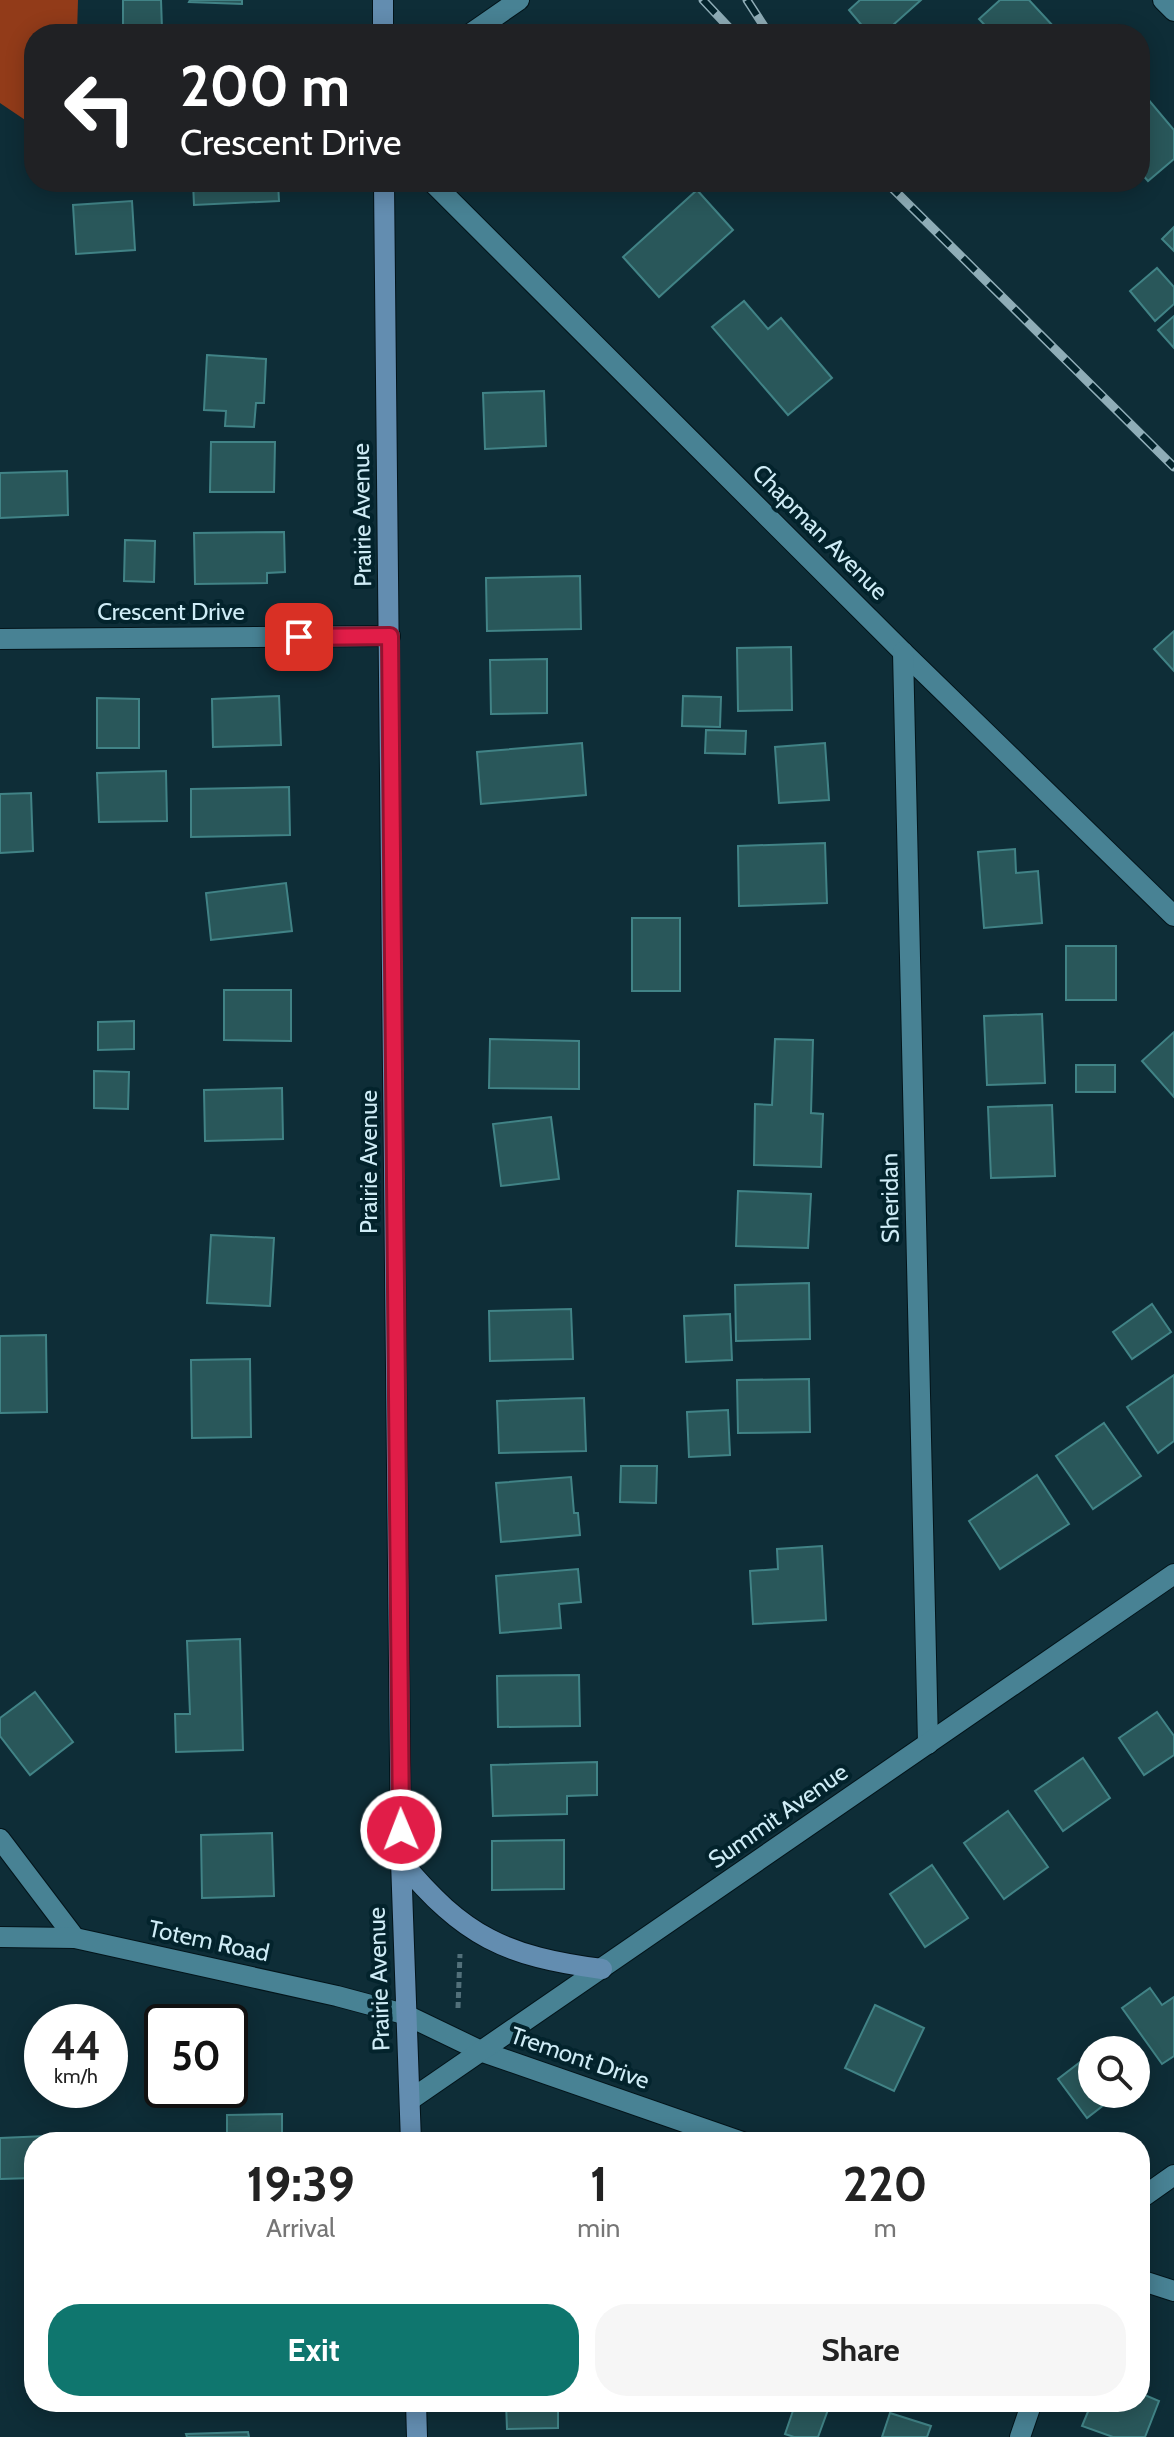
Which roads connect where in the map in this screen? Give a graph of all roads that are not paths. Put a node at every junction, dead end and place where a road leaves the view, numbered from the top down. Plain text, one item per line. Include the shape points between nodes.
1 (383, 0) edge
2 (519, 0) edge
3 (1163, 0) edge
4 (1174, 11) edge
5 (383, 24) edge
6 (484, 24) edge
7 (384, 192) edge
8 (442, 192) edge
9 (390, 636) junction
10 (0, 639) edge
11 (903, 652) junction
12 (1174, 916) edge
13 (1174, 1574) edge
14 (928, 1744) junction
15 (0, 1839) edge
16 (401, 1861) junction
17 (0, 1937) edge
18 (75, 1938) junction
19 (602, 1969) junction
20 (404, 2014) junction
21 (483, 2052) junction
22 (410, 2100) junction
23 (411, 2132) edge
24 (713, 2132) edge
25 (1174, 2175) edge
26 (1150, 2192) edge
27 (1150, 2283) edge
28 (1174, 2291) edge
29 (416, 2412) edge
30 (1029, 2412) edge
31 (417, 2437) edge
32 (1020, 2437) edge

1 - 5 main road
2 - 6 street
3 - 4 street
7 - 9 main road, Prairie Avenue
8 - 11 street, Chapman Avenue
9 - 10 street, Crescent Drive
9 - 16 main road, Prairie Avenue
11 - 12 street, Chapman Avenue
11 - 14 street, Sheridan
13 - 14 street, Summit Avenue
14 - 19 street, Summit Avenue
15 - 18 street
16 - 19 main road via 458,1921 505,1949
16 - 20 main road, Prairie Avenue
17 - 18 street, Totem Road
18 - 20 street, Totem Road
19 - 21 street, Summit Avenue
20 - 21 street, Tremont Drive
20 - 22 main road, Prairie Avenue
21 - 22 street, Summit Avenue
21 - 24 street, Tremont Drive
22 - 23 main road, Prairie Avenue
25 - 26 street
27 - 28 street
29 - 31 main road
30 - 32 street

